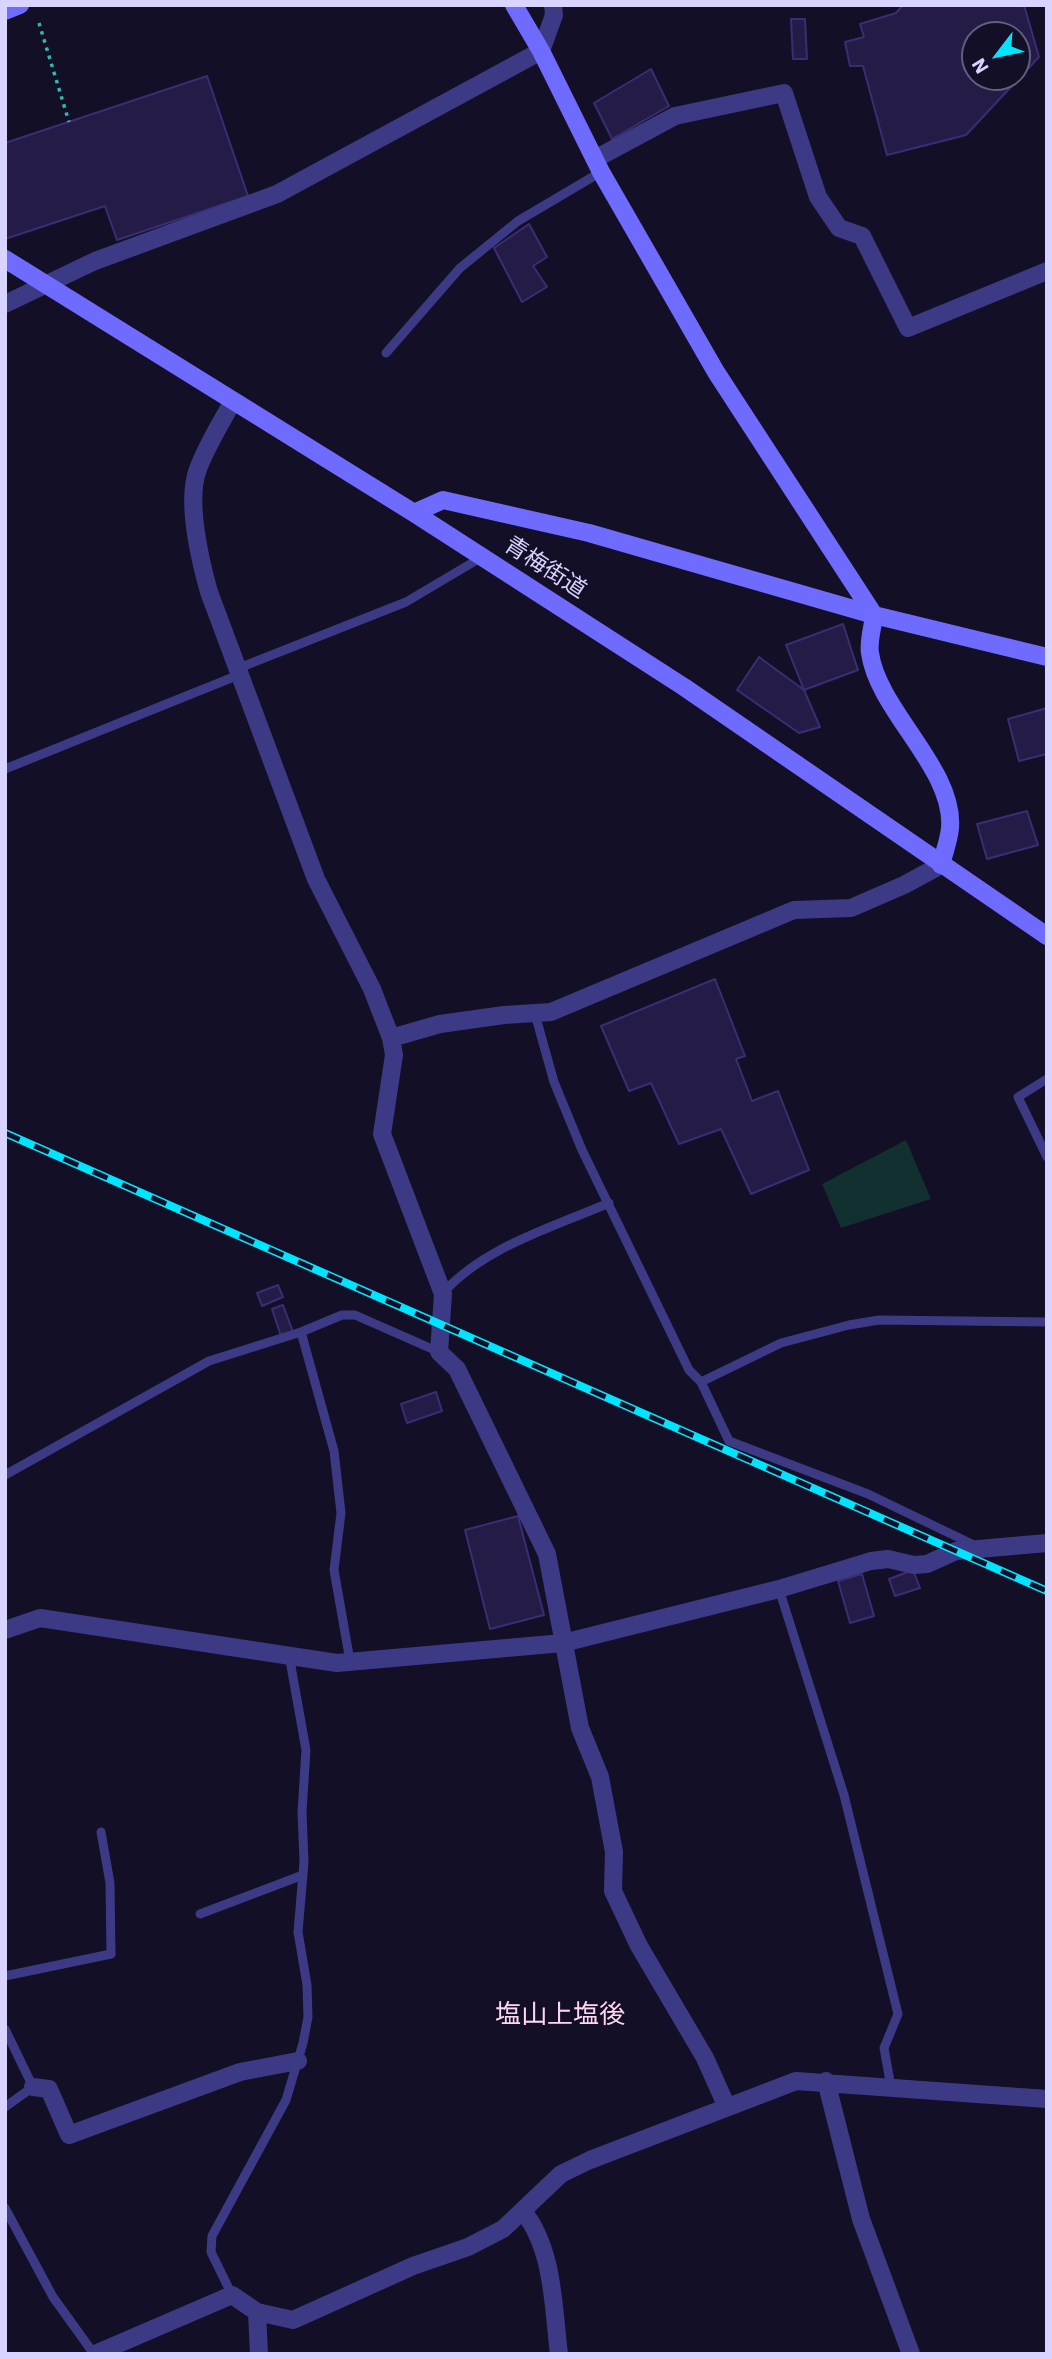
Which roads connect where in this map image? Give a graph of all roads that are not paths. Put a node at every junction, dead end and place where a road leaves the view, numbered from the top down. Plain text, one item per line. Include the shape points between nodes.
1 (20, 5) edge
2 (514, 5) edge
3 (553, 5) edge
4 (5, 11) edge
5 (541, 51) junction
6 (598, 165) junction
7 (5, 258) edge
8 (1047, 271) edge
9 (44, 284) junction
10 (5, 304) edge
11 (386, 354) dead end
12 (233, 401) junction
13 (414, 513) junction
14 (482, 557) junction
15 (874, 615) junction
16 (1047, 657) edge
17 (240, 671) junction
18 (5, 769) edge
19 (941, 865) junction
20 (1047, 936) edge
21 (535, 1014) junction
22 (391, 1038) junction
23 (1047, 1079) edge
24 (1047, 1157) edge
25 (609, 1203) junction
26 (443, 1294) junction
27 (1047, 1322) edge
28 (301, 1332) junction
29 (439, 1352) junction
30 (701, 1382) junction
31 (5, 1475) edge
32 (1047, 1543) edge
33 (981, 1549) junction
34 (779, 1589) junction
35 (5, 1630) edge
36 (563, 1643) junction
37 (289, 1655) junction
38 (350, 1661) junction
39 (102, 1832) dead end
40 (303, 1875) junction
41 (200, 1914) dead end
42 (5, 1976) edge
43 (5, 2029) edge
44 (298, 2061) junction
45 (827, 2081) junction
46 (33, 2087) junction
47 (891, 2087) junction
48 (1047, 2099) edge
49 (726, 2105) junction
50 (5, 2108) edge
51 (5, 2208) edge
52 (523, 2211) junction
53 (232, 2295) junction
54 (257, 2312) junction
55 (94, 2354) edge
56 (259, 2354) edge
57 (559, 2354) edge
58 (911, 2354) edge

1 - 4 street
2 - 5 street
3 - 5 street
5 - 6 street
5 - 9 street via 277,194
6 - 8 street via 675,116 784,93 818,197 839,228 862,236 908,328
6 - 11 lane via 460,268
6 - 15 street via 716,372
7 - 9 street, 青梅街道
9 - 10 street
9 - 12 street, 青梅街道
12 - 13 street, 青梅街道
12 - 17 street via 198,469 193,493 203,569
13 - 14 street, 青梅街道
13 - 15 street via 443,500 589,533
14 - 17 lane via 406,602
14 - 19 street, 青梅街道 via 684,687
15 - 16 street
15 - 19 street via 869,651 880,686 935,772 948,810 950,827
17 - 18 lane
17 - 22 street via 316,879 372,989
19 - 20 street, 青梅街道
19 - 21 street via 850,908 794,911 551,1012
21 - 22 street via 440,1024
21 - 25 lane via 554,1082
22 - 26 street via 394,1055 382,1134
23 - 24 lane via 1017,1097
25 - 26 lane via 510,1245 457,1278
25 - 30 lane via 690,1370
26 - 29 street
27 - 30 lane via 879,1320 849,1325 781,1343
28 - 29 lane via 355,1314
28 - 31 lane via 209,1360
28 - 38 lane via 334,1451 341,1513 334,1570
29 - 36 street via 457,1368 547,1554
30 - 33 lane via 729,1441 868,1494
32 - 33 street
33 - 34 street via 956,1550 927,1564 871,1561
34 - 36 street
34 - 47 lane via 844,1795 898,2014 884,2048
35 - 37 street via 40,1618
36 - 38 street
36 - 49 street via 580,1728 600,1777 614,1852 613,1891
37 - 38 street
37 - 40 lane via 306,1750
39 - 42 lane via 110,1883 111,1954
40 - 41 lane
40 - 44 lane via 298,1932 308,2017
43 - 46 lane
44 - 46 street via 240,2072 69,2135 49,2089
44 - 53 lane via 286,2099 212,2236 211,2252
45 - 47 street
45 - 49 street via 796,2081
45 - 58 street via 861,2219
46 - 50 lane
47 - 48 street
49 - 52 street via 561,2174
51 - 55 lane via 53,2297
52 - 54 street via 503,2229 468,2247 413,2266 293,2320
52 - 57 street via 534,2224 548,2266
53 - 54 street
53 - 55 street
54 - 56 street

